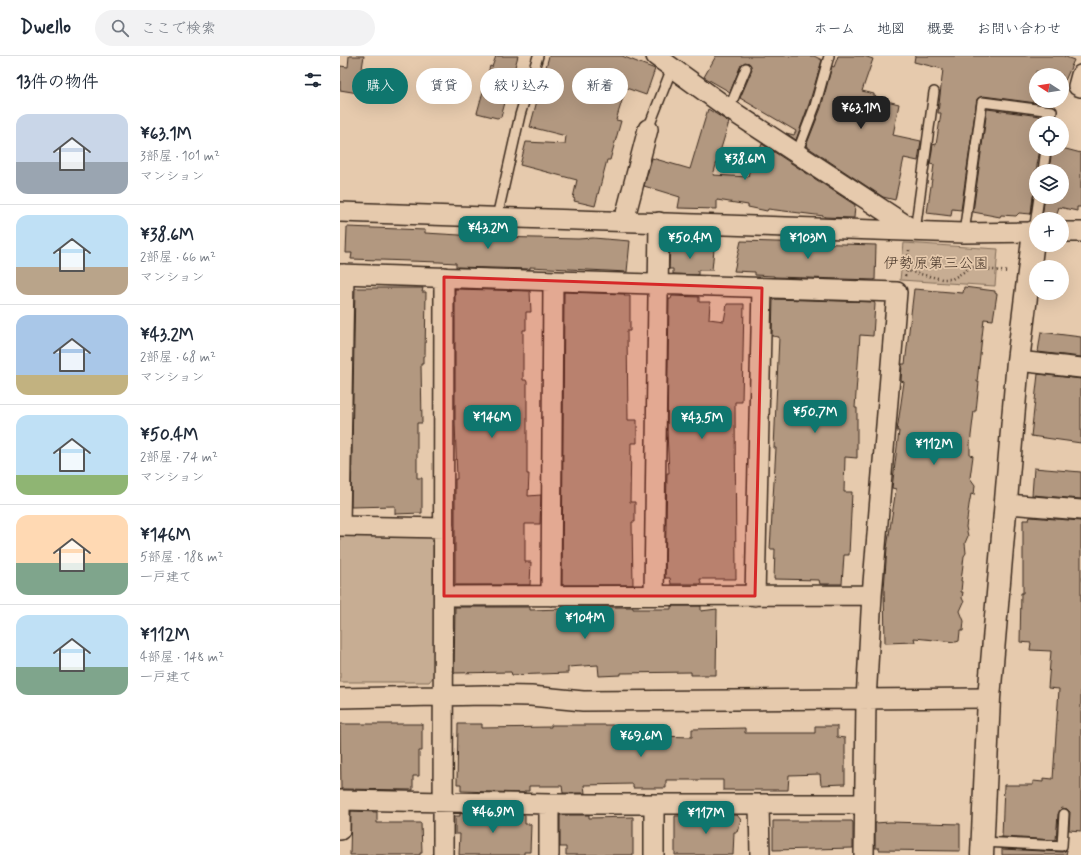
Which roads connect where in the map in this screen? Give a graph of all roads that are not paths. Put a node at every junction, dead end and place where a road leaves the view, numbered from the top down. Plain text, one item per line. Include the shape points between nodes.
1 (538, 56) edge
2 (656, 56) edge
3 (829, 56) edge
4 (672, 68) junction
5 (746, 68) dead end
6 (1081, 75) edge
7 (1081, 86) edge
8 (934, 92) dead end
9 (729, 109) junction
10 (1051, 116) edge
11 (648, 129) joint
12 (797, 154) junction
13 (340, 212) edge
14 (496, 217) junction
15 (624, 221) junction
16 (659, 222) junction
17 (1029, 232) edge
18 (1069, 232) edge
19 (1081, 232) edge
20 (964, 233) junction
21 (912, 239) junction
22 (1032, 252) edge
23 (342, 274) edge
24 (444, 277) junction
25 (553, 281) junction
26 (658, 284) junction
27 (762, 288) junction
28 (1018, 362) junction
29 (1081, 368) edge
30 (1007, 504) junction
31 (1081, 510) edge
32 (444, 528) junction
33 (654, 595) junction
34 (872, 595) junction
35 (444, 596) junction
36 (551, 596) junction
37 (755, 596) junction
38 (444, 696) junction
39 (340, 698) edge
40 (989, 698) junction
41 (866, 700) junction
42 (442, 802) junction
43 (549, 804) junction
44 (654, 804) junction
45 (759, 804) junction
46 (864, 804) junction
47 (1064, 814) dead end
48 (340, 830) edge
49 (982, 849) edge
50 (442, 855) edge
51 (549, 855) edge
52 (654, 855) edge
53 (760, 855) edge
54 (864, 855) edge

1 - 14 lane via 520,115
2 - 4 street
3 - 12 lane via 815,106
4 - 9 street
4 - 11 lane
5 - 9 lane
6 - 7 street via 1078,86
8 - 21 lane
9 - 12 street
10 - 20 lane via 1052,111 982,102
11 - 15 street
12 - 21 street
13 - 14 street
14 - 15 street
15 - 16 street
16 - 21 street
16 - 26 street
17 - 20 street
18 - 19 street
20 - 21 street
22 - 28 street
23 - 24 street
23 - 32 street via 340,526
24 - 25 street
24 - 32 street
25 - 26 street
25 - 36 street
26 - 27 street
26 - 33 street
27 - 34 street via 897,292
27 - 37 street
28 - 29 street
28 - 30 street
30 - 31 street
30 - 40 street
32 - 35 street
33 - 36 street
33 - 37 street
34 - 37 street
34 - 41 street
35 - 36 street
35 - 38 street
38 - 39 street
38 - 41 street via 531,696 583,701
38 - 42 street
40 - 41 street
40 - 49 street
41 - 46 street
42 - 43 street
42 - 48 street via 340,800
42 - 50 street
43 - 44 street
43 - 51 street
44 - 45 street
44 - 52 street
45 - 46 street
45 - 53 street
46 - 54 street
47 - 49 lane via 1062,846

